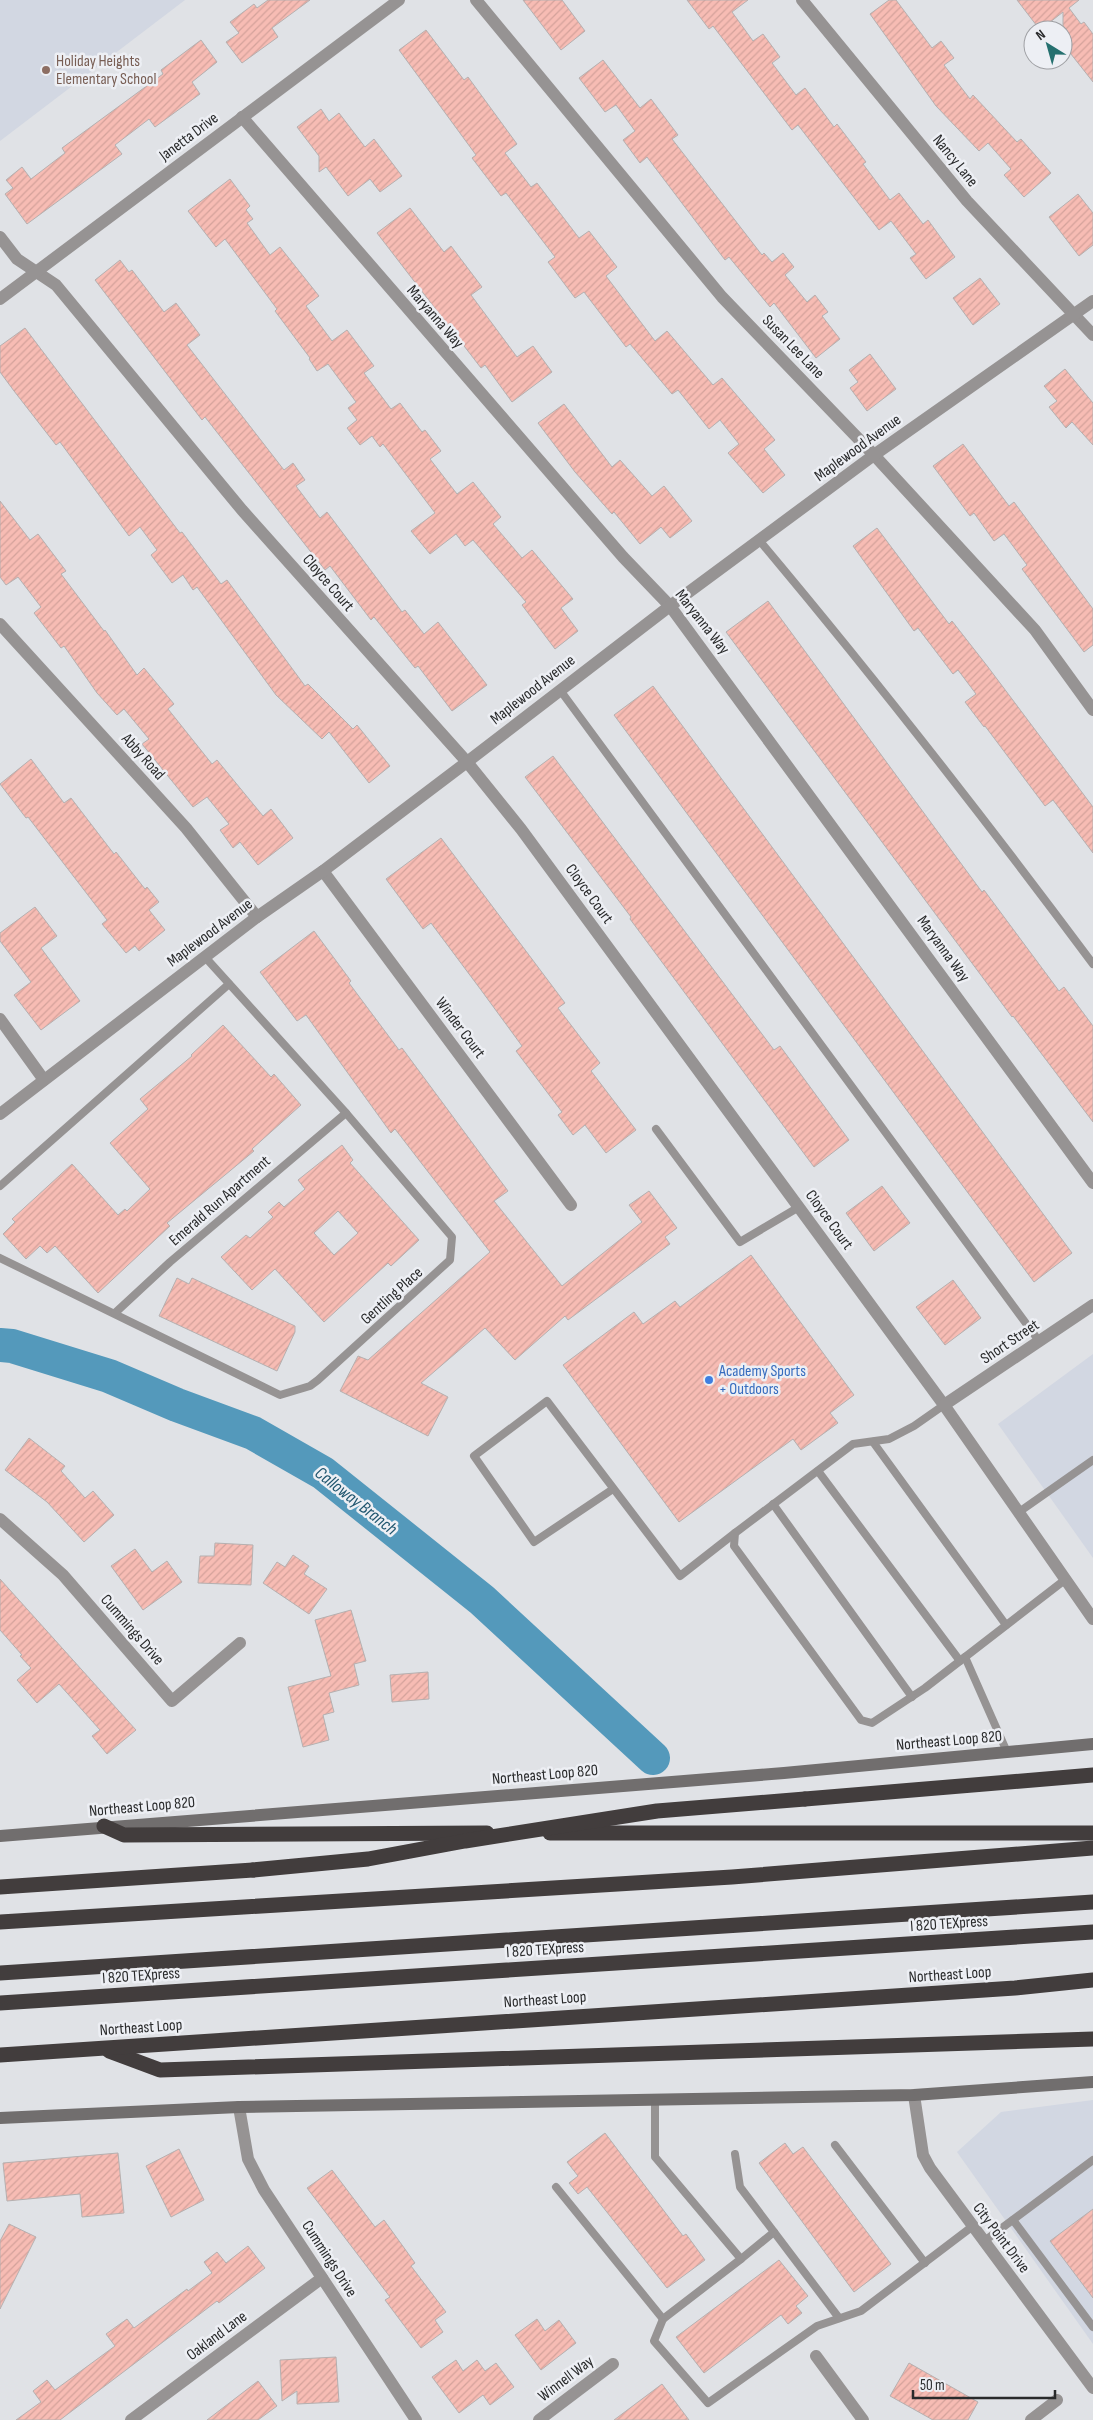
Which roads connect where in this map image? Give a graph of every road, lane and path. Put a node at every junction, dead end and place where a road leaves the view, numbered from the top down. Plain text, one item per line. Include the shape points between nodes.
1 (399, 0) edge
2 (476, 0) edge
3 (802, 0) edge
4 (242, 116) junction
5 (0, 237) edge
6 (37, 273) junction
7 (0, 299) edge
8 (1093, 301) edge
9 (1074, 315) junction
10 (1093, 335) edge
11 (874, 455) junction
12 (759, 540) junction
13 (670, 606) junction
14 (1, 626) edge
15 (560, 690) junction
16 (1093, 710) edge
17 (466, 762) junction
18 (323, 871) junction
19 (257, 917) junction
20 (205, 957) junction
21 (1093, 964) edge
22 (229, 984) junction
23 (0, 1019) edge
24 (44, 1080) junction
25 (346, 1113) junction
26 (0, 1114) edge
27 (656, 1129) dead end
28 (1093, 1183) edge
29 (0, 1186) edge
30 (571, 1204) dead end
31 (799, 1207) junction
32 (0, 1258) edge
33 (1093, 1305) edge
34 (115, 1313) junction
35 (1039, 1341) junction
36 (944, 1405) junction
37 (873, 1442) junction
38 (1093, 1460) edge
39 (818, 1471) junction
40 (613, 1488) junction
41 (773, 1504) junction
42 (1019, 1512) junction
43 (0, 1520) edge
44 (735, 1533) junction
45 (1066, 1579) junction
46 (1093, 1619) edge
47 (1006, 1625) junction
48 (240, 1643) dead end
49 (962, 1659) junction
50 (912, 1696) junction
51 (1093, 1744) edge
52 (1007, 1752) junction
53 (1093, 1775) edge
54 (104, 1826) junction
55 (1093, 1833) edge
56 (0, 1836) edge
57 (1093, 1848) edge
58 (0, 1887) edge
59 (1093, 1902) edge
60 (0, 1922) edge
61 (1093, 1932) edge
62 (0, 1973) edge
63 (1093, 1980) edge
64 (0, 2003) edge
65 (1093, 2039) edge
66 (103, 2049) junction
67 (0, 2054) edge
68 (1093, 2082) edge
69 (914, 2095) junction
70 (655, 2099) junction
71 (239, 2107) junction
72 (0, 2118) edge
73 (835, 2145) dead end
74 (735, 2154) dead end
75 (1093, 2160) edge
76 (556, 2188) dead end
77 (1013, 2220) junction
78 (972, 2226) junction
79 (774, 2232) junction
80 (983, 2242) junction
81 (741, 2259) junction
82 (925, 2262) junction
83 (322, 2278) junction
84 (839, 2318) junction
85 (663, 2319) junction
86 (1093, 2327) edge
87 (816, 2356) dead end
88 (613, 2364) dead end
89 (1093, 2388) edge
90 (1057, 2400) dead end
91 (131, 2420) edge
92 (416, 2420) edge
93 (539, 2420) edge
94 (863, 2420) edge
95 (1031, 2420) edge

1 - 4 street, Janetta Drive
2 - 11 street, Susan Lee Lane via 722,297
3 - 9 street, Nancy Lane via 967,201
4 - 6 street, Janetta Drive
4 - 13 street, Maryanna Way via 622,557
5 - 6 street, Cloyce Court via 17,259
6 - 7 street, Janetta Drive
6 - 17 street, Cloyce Court via 56,285 242,510
8 - 9 street, Maplewood Avenue
9 - 10 street, Nancy Lane
9 - 11 street, Maplewood Avenue
11 - 12 street, Maplewood Avenue
11 - 16 street, Susan Lee Lane via 1035,630
12 - 13 street, Maplewood Avenue
12 - 21 lane via 938,758
13 - 15 street, Maplewood Avenue
13 - 28 street, Maryanna Way
14 - 19 street, Abby Road via 186,828
15 - 17 street, Maplewood Avenue
15 - 35 lane
17 - 18 street, Maplewood Avenue
17 - 31 street, Cloyce Court via 527,837
18 - 19 street, Maplewood Avenue
18 - 30 street, Winder Court
19 - 20 street, Maplewood Avenue
20 - 22 lane, Gentling Place
20 - 24 street, Maplewood Avenue
22 - 25 lane, Gentling Place
22 - 29 lane
23 - 24 street
24 - 26 street, Maplewood Avenue
25 - 34 lane, Emerald Run Apartment
25 - 34 lane, Gentling Place via 452,1237 452,1250 450,1260 434,1276 318,1380 310,1386 280,1395
27 - 31 lane via 740,1242
31 - 36 street, Cloyce Court
32 - 34 lane, Gentling Place
33 - 35 street, Short Street
35 - 36 street, Short Street
36 - 37 lane via 914,1426 889,1439
36 - 42 street, Cloyce Court
37 - 39 lane via 853,1444
37 - 47 lane
38 - 42 lane
39 - 41 lane
39 - 49 lane
40 - 40 lane via 547,1401 474,1456 534,1542
40 - 44 lane via 680,1576
41 - 44 lane
41 - 50 lane
42 - 45 street, Cloyce Court
43 - 48 street, Cummings Drive via 63,1575 172,1702
44 - 50 lane via 734,1546 861,1720 872,1723
45 - 46 street, Cloyce Court
45 - 47 lane
47 - 49 lane
49 - 50 lane
49 - 52 lane
51 - 52 main road, Northeast Loop 820
52 - 54 main road, Northeast Loop 820 via 784,1773
53 - 58 highway, bridge via 657,1811 368,1859
54 - 55 highway via 124,1835
54 - 56 main road, Northeast Loop 820
57 - 60 highway via 732,1877
59 - 62 highway, I 820 TEXpress
61 - 64 highway, I 820 TEXpress
63 - 66 highway, Northeast Loop via 1015,1988
65 - 66 highway via 160,2070
66 - 67 highway, Northeast Loop
68 - 69 main road
69 - 70 main road
69 - 78 street, City Point Drive via 923,2155 938,2182
70 - 71 main road
70 - 81 lane via 655,2157
71 - 72 main road
71 - 83 street, Cummings Drive via 248,2159 264,2190
73 - 82 lane
74 - 79 lane via 740,2187
75 - 77 lane
76 - 85 lane
77 - 80 lane
77 - 86 lane
78 - 80 street, City Point Drive
78 - 82 lane
79 - 81 lane
79 - 84 lane
80 - 89 street, City Point Drive
81 - 85 lane
82 - 84 lane via 861,2311
83 - 91 street, Oakland Lane
83 - 92 street, Cummings Drive
84 - 85 lane via 817,2326 708,2403 654,2341
87 - 94 street
88 - 93 street, Winnell Way
90 - 95 street

